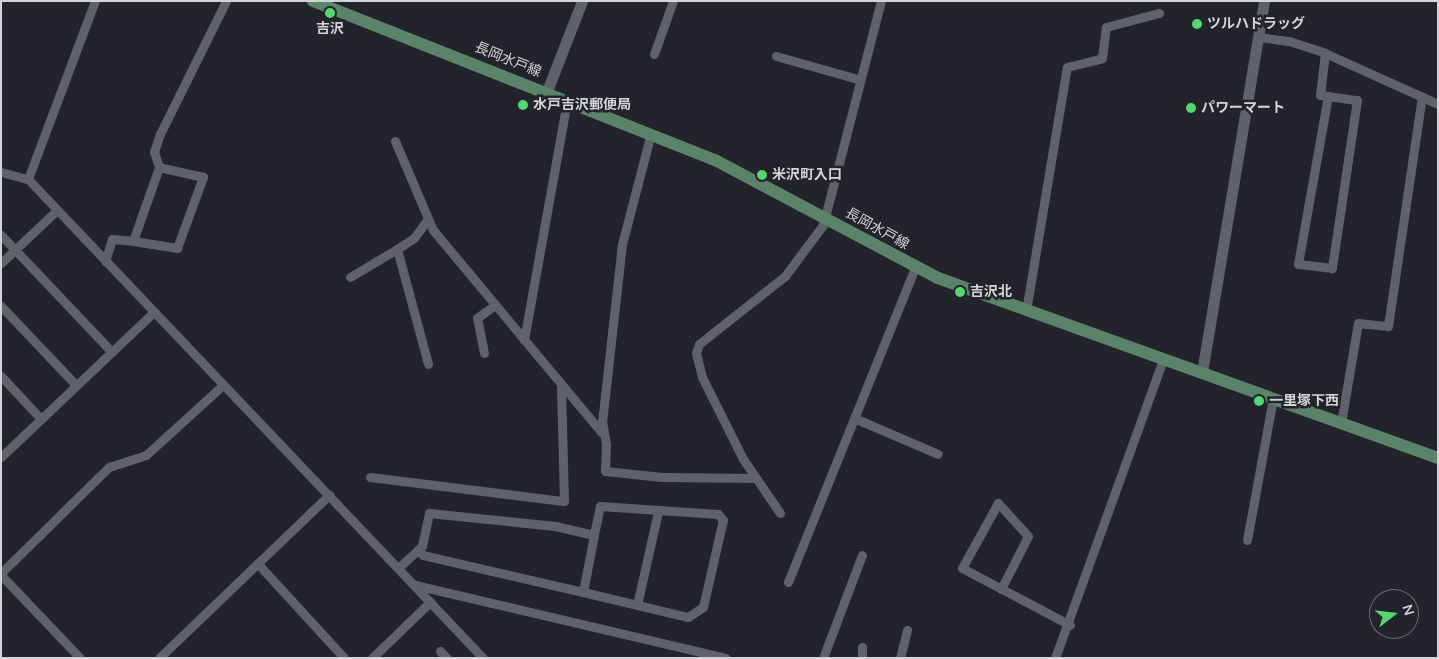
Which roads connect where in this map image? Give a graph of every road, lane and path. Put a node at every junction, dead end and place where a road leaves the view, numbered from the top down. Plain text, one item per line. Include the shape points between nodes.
1 (95, 1) edge
2 (226, 1) edge
3 (313, 1) edge
4 (582, 1) edge
5 (673, 1) edge
6 (881, 1) edge
7 (1264, 1) edge
8 (1159, 13) dead end
9 (1259, 37) junction
10 (1325, 53) junction
11 (654, 54) dead end
12 (776, 56) dead end
13 (858, 79) junction
14 (546, 91) junction
15 (1328, 96) junction
16 (1422, 97) junction
17 (567, 100) junction
18 (1438, 104) edge
19 (651, 133) junction
20 (395, 141) dead end
21 (159, 167) junction
22 (1, 172) edge
23 (28, 179) junction
24 (56, 211) junction
25 (826, 218) junction
26 (427, 220) junction
27 (1, 235) edge
28 (133, 241) junction
29 (397, 249) junction
30 (15, 250) junction
31 (105, 261) junction
32 (1, 263) edge
33 (915, 267) junction
34 (350, 277) dead end
35 (495, 305) junction
36 (1, 306) edge
37 (1026, 311) junction
38 (154, 312) junction
39 (524, 340) junction
40 (112, 352) junction
41 (484, 353) dead end
42 (1163, 359) junction
43 (428, 364) dead end
44 (1202, 372) junction
45 (1, 376) edge
46 (76, 385) junction
47 (223, 385) junction
48 (561, 386) junction
49 (1273, 398) junction
50 (854, 418) junction
51 (41, 419) junction
52 (1341, 423) junction
53 (602, 433) junction
54 (3, 452) edge
55 (938, 454) dead end
56 (1438, 458) edge
57 (370, 477) dead end
58 (756, 478) junction
59 (329, 495) junction
60 (658, 512) junction
61 (780, 513) dead end
62 (594, 535) junction
63 (1247, 540) dead end
64 (418, 550) junction
65 (862, 555) dead end
66 (258, 564) junction
67 (398, 568) junction
68 (1, 574) edge
69 (788, 582) dead end
70 (414, 585) junction
71 (1001, 589) junction
72 (583, 592) junction
73 (430, 602) junction
74 (637, 605) junction
75 (1070, 624) junction
76 (907, 630) dead end
77 (862, 647) dead end
78 (440, 650) dead end
79 (80, 658) edge
80 (159, 658) edge
81 (344, 658) edge
82 (372, 658) edge
83 (447, 658) edge
84 (484, 658) edge
85 (726, 658) edge
86 (823, 658) edge
87 (862, 658) edge
88 (900, 658) edge
89 (1055, 658) edge

1 - 23 street
2 - 21 street via 160,134 154,152
3 - 14 main road, 長岡水戸線
4 - 14 street
5 - 11 street
6 - 13 street
7 - 9 street
8 - 37 street via 1106,27 1102,58 1067,67
9 - 10 street via 1290,41
9 - 44 street
10 - 15 street via 1320,95
10 - 16 street
12 - 13 street
13 - 25 street
14 - 17 main road, 長岡水戸線
15 - 15 street via 1357,100 1332,268 1298,264
16 - 18 street
16 - 52 street via 1388,326 1358,323
17 - 19 main road, 長岡水戸線
17 - 39 street
19 - 25 main road, 長岡水戸線 via 715,160
19 - 53 street via 622,244
20 - 26 street
21 - 28 street
21 - 28 street via 203,177 177,248
22 - 23 street
23 - 24 street
24 - 30 street
24 - 31 street
25 - 33 main road, 長岡水戸線
25 - 58 street via 785,276 699,344 696,354 711,397
26 - 29 street via 414,238
26 - 35 street
27 - 30 street
28 - 31 street via 112,239
29 - 34 street
29 - 43 street
30 - 32 street
30 - 40 street
31 - 38 street
33 - 37 main road, 長岡水戸線
33 - 50 street
35 - 39 street
35 - 41 street via 477,318
36 - 46 street
37 - 42 main road, 長岡水戸線
38 - 40 street
38 - 47 street
39 - 48 street
40 - 46 street
42 - 44 main road, 長岡水戸線
42 - 75 street
44 - 49 main road, 長岡水戸線
45 - 51 street
46 - 51 street
47 - 59 street
47 - 68 street via 146,455 109,467
48 - 53 street
48 - 57 street via 564,501
49 - 52 main road, 長岡水戸線
49 - 63 street
50 - 55 street
50 - 69 street
51 - 54 street
52 - 56 main road, 長岡水戸線
53 - 58 street via 606,444 605,471 662,477
58 - 61 street
59 - 66 street
59 - 67 street
60 - 62 street via 600,506
60 - 74 street
60 - 74 street via 718,514 723,520 703,606 688,617
62 - 64 street via 555,526 429,512 422,546
62 - 72 street
64 - 67 street
64 - 72 street via 423,555
65 - 86 street
66 - 80 street
66 - 81 street
67 - 70 street
68 - 79 street
70 - 73 street
70 - 85 street
71 - 71 street via 962,568 998,503 1028,536
71 - 75 street
72 - 74 street
73 - 82 street
73 - 84 street
75 - 89 street
76 - 88 street
77 - 87 street
78 - 83 street

